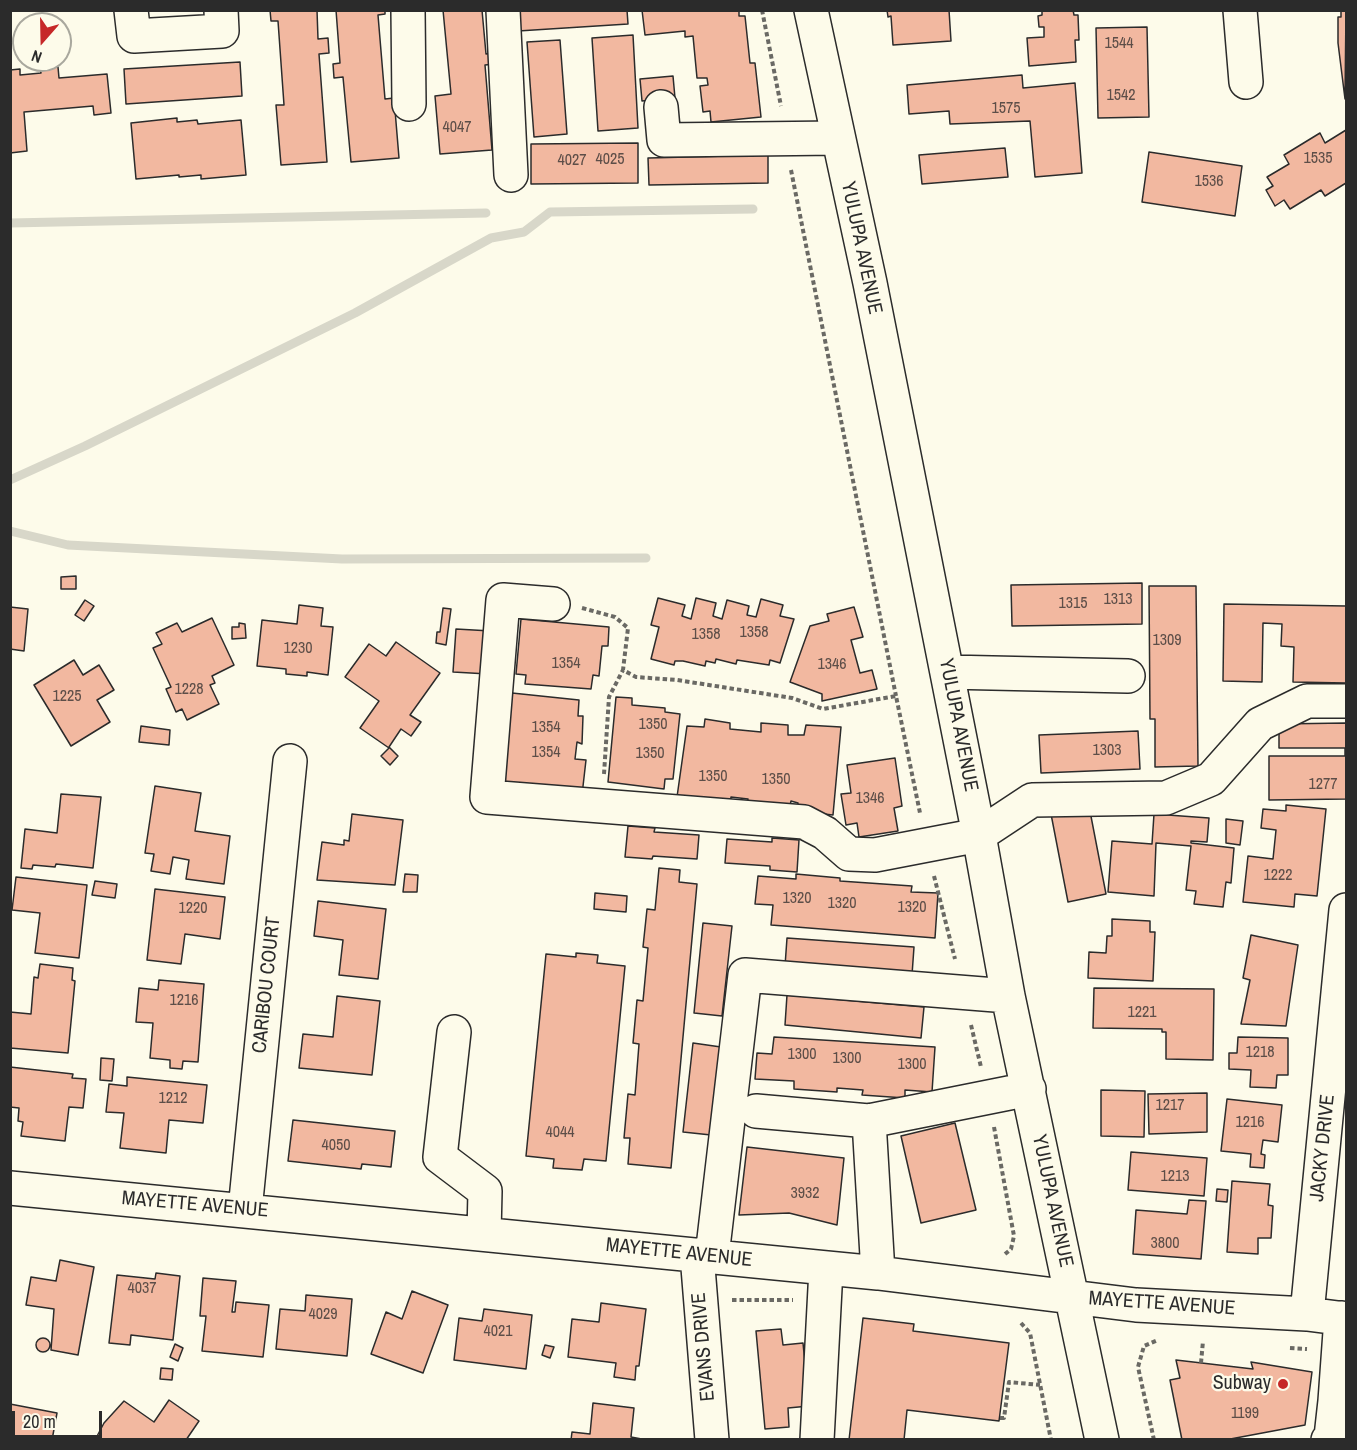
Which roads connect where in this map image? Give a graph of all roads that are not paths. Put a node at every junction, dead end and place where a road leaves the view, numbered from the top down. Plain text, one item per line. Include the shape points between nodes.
1 (131, 10) edge
2 (220, 10) edge
3 (408, 10) edge
4 (503, 10) edge
5 (811, 10) edge
6 (1240, 10) edge
7 (1246, 82) dead end
8 (409, 104) dead end
9 (661, 107) dead end
10 (837, 138) junction
11 (511, 175) dead end
12 (553, 604) road end
13 (947, 672) junction
14 (1128, 676) dead end
15 (1347, 701) edge
16 (290, 761) dead end
17 (979, 835) junction
18 (1347, 910) edge
19 (1008, 996) junction
20 (454, 1032) dead end
21 (1029, 1089) junction
22 (756, 1111) dead end
23 (869, 1121) junction
24 (10, 1188) edge
25 (245, 1210) junction
26 (484, 1234) junction
27 (704, 1255) junction
28 (879, 1273) junction
29 (825, 1284) junction
30 (1073, 1298) junction
31 (1307, 1314) junction
32 (1344, 1318) edge
33 (1341, 1401) edge
34 (712, 1440) edge
35 (817, 1440) edge
36 (1102, 1440) edge
37 (1328, 1440) edge

1 - 2 street via 134,36 222,31
3 - 8 street
4 - 11 street
5 - 10 street, YULUPA AVENUE
6 - 7 street
9 - 10 street via 664,140
10 - 13 street, YULUPA AVENUE
12 - 17 street via 503,600 487,797 804,822 825,833 849,854 875,855
13 - 14 street
13 - 17 street, YULUPA AVENUE
15 - 17 street via 1307,701 1260,724 1211,779 1166,798 1032,800
16 - 25 street, CARIBOU COURT
17 - 19 street, YULUPA AVENUE
18 - 31 street, JACKY DRIVE
19 - 21 street, YULUPA AVENUE
19 - 27 street, EVANS DRIVE via 745,975
20 - 26 street via 440,1156 485,1191
21 - 23 street
21 - 30 street, YULUPA AVENUE
22 - 23 street
23 - 28 street
24 - 25 street, MAYETTE AVENUE
25 - 26 street, MAYETTE AVENUE
26 - 27 street, MAYETTE AVENUE
27 - 29 street, MAYETTE AVENUE
27 - 34 street, EVANS DRIVE
28 - 29 street, MAYETTE AVENUE
28 - 30 street, MAYETTE AVENUE
29 - 35 street
30 - 31 street, MAYETTE AVENUE
30 - 36 street, YULUPA AVENUE
31 - 32 street, MAYETTE AVENUE
32 - 33 street via 1339,1352
33 - 37 street

